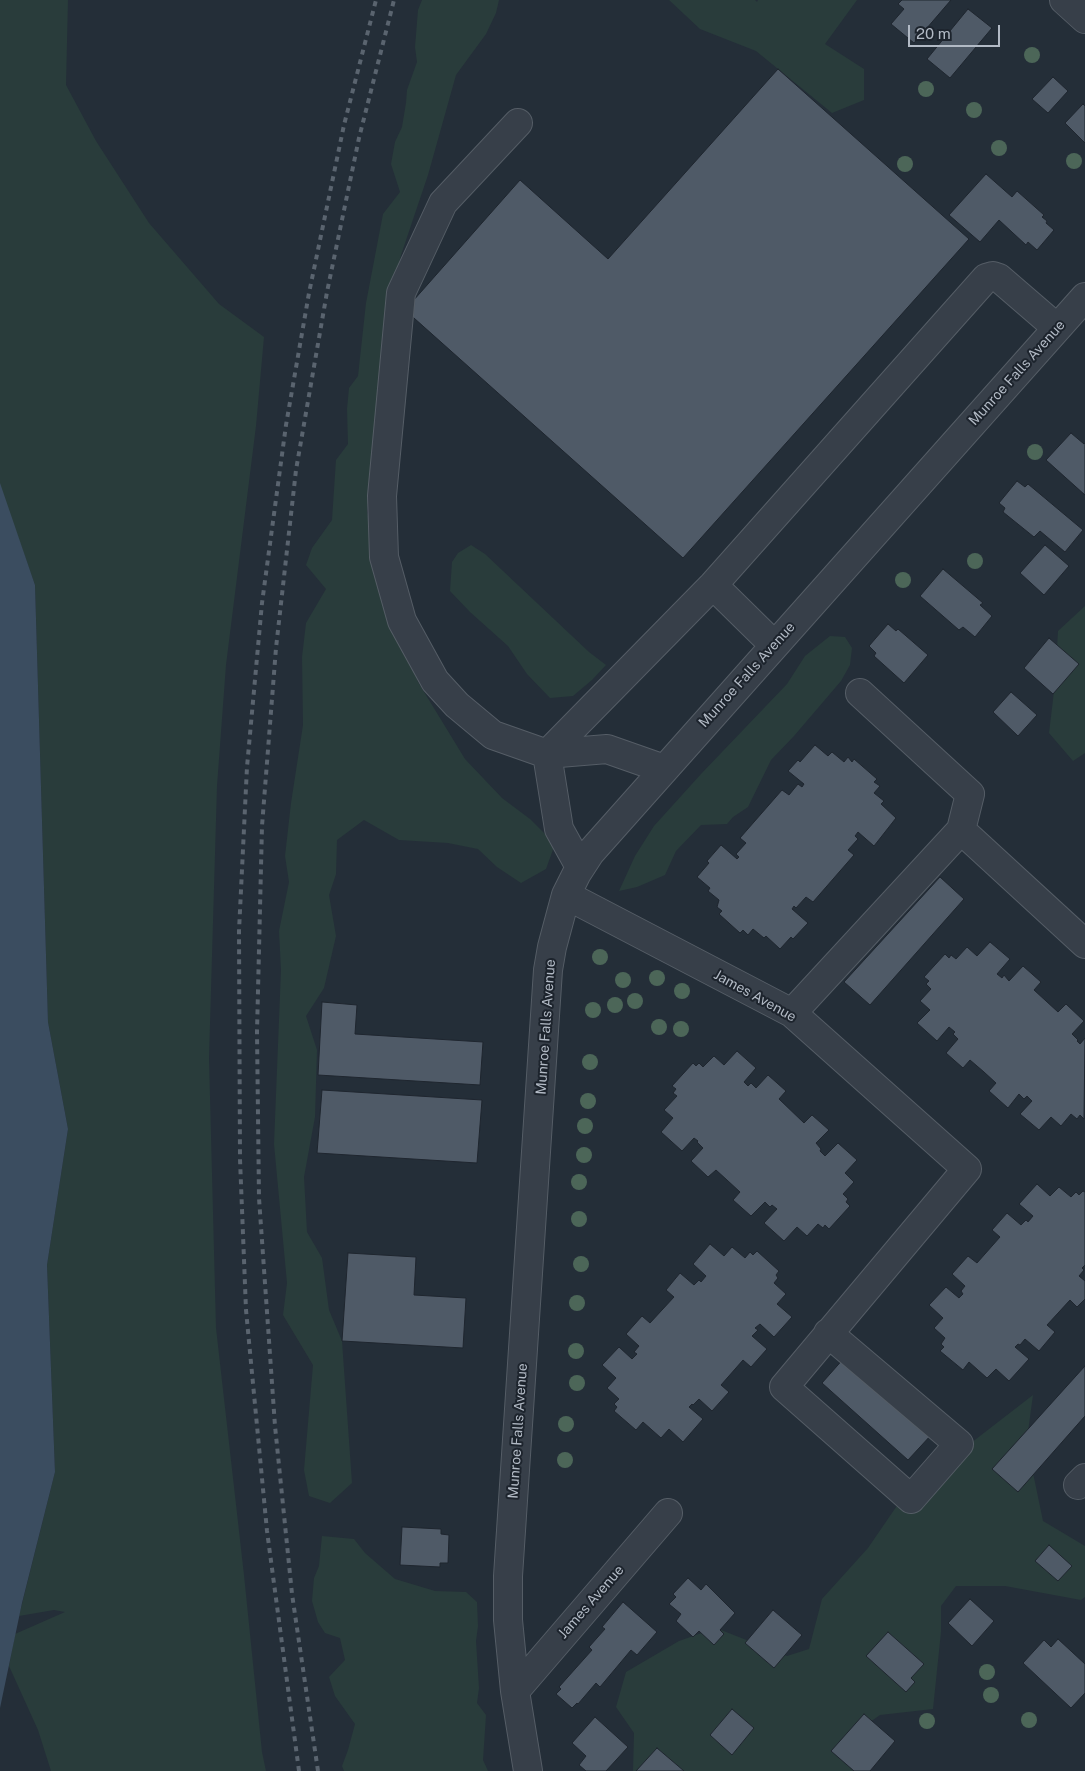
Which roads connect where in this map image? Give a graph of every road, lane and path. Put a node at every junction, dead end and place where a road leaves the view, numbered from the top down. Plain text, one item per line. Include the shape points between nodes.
1 (1064, 0) edge
2 (1085, 20) edge
3 (518, 123) dead end
4 (1085, 297) edge
5 (1057, 328) junction
6 (713, 585) junction
7 (774, 645) junction
8 (860, 693) dead end
9 (547, 754) junction
10 (664, 769) junction
11 (961, 830) junction
12 (580, 867) junction
13 (566, 895) junction
14 (1085, 944) edge
15 (792, 1013) junction
16 (828, 1333) dead end
17 (668, 1513) dead end
18 (515, 1691) junction
19 (528, 1771) edge

1 - 2 street
3 - 9 street via 442,203 401,293 382,496 384,557 402,621 435,681 457,705 493,735
4 - 5 street, Munroe Falls Avenue
5 - 6 street via 999,278 986,278
5 - 7 street, Munroe Falls Avenue
6 - 7 street
6 - 9 street
7 - 10 street, Munroe Falls Avenue
8 - 11 street via 970,794
9 - 10 street via 607,749
9 - 12 street via 559,829
10 - 12 street, Munroe Falls Avenue
11 - 14 street
11 - 15 street
12 - 13 street, Munroe Falls Avenue
13 - 15 street, James Avenue
13 - 18 street, Munroe Falls Avenue via 548,970 508,1576 508,1620
15 - 16 street, James Avenue via 967,1169 834,1327 828,1334 822,1342 815,1349 784,1387 911,1499 959,1444 836,1340
17 - 18 street, James Avenue
18 - 19 street, Munroe Falls Avenue

